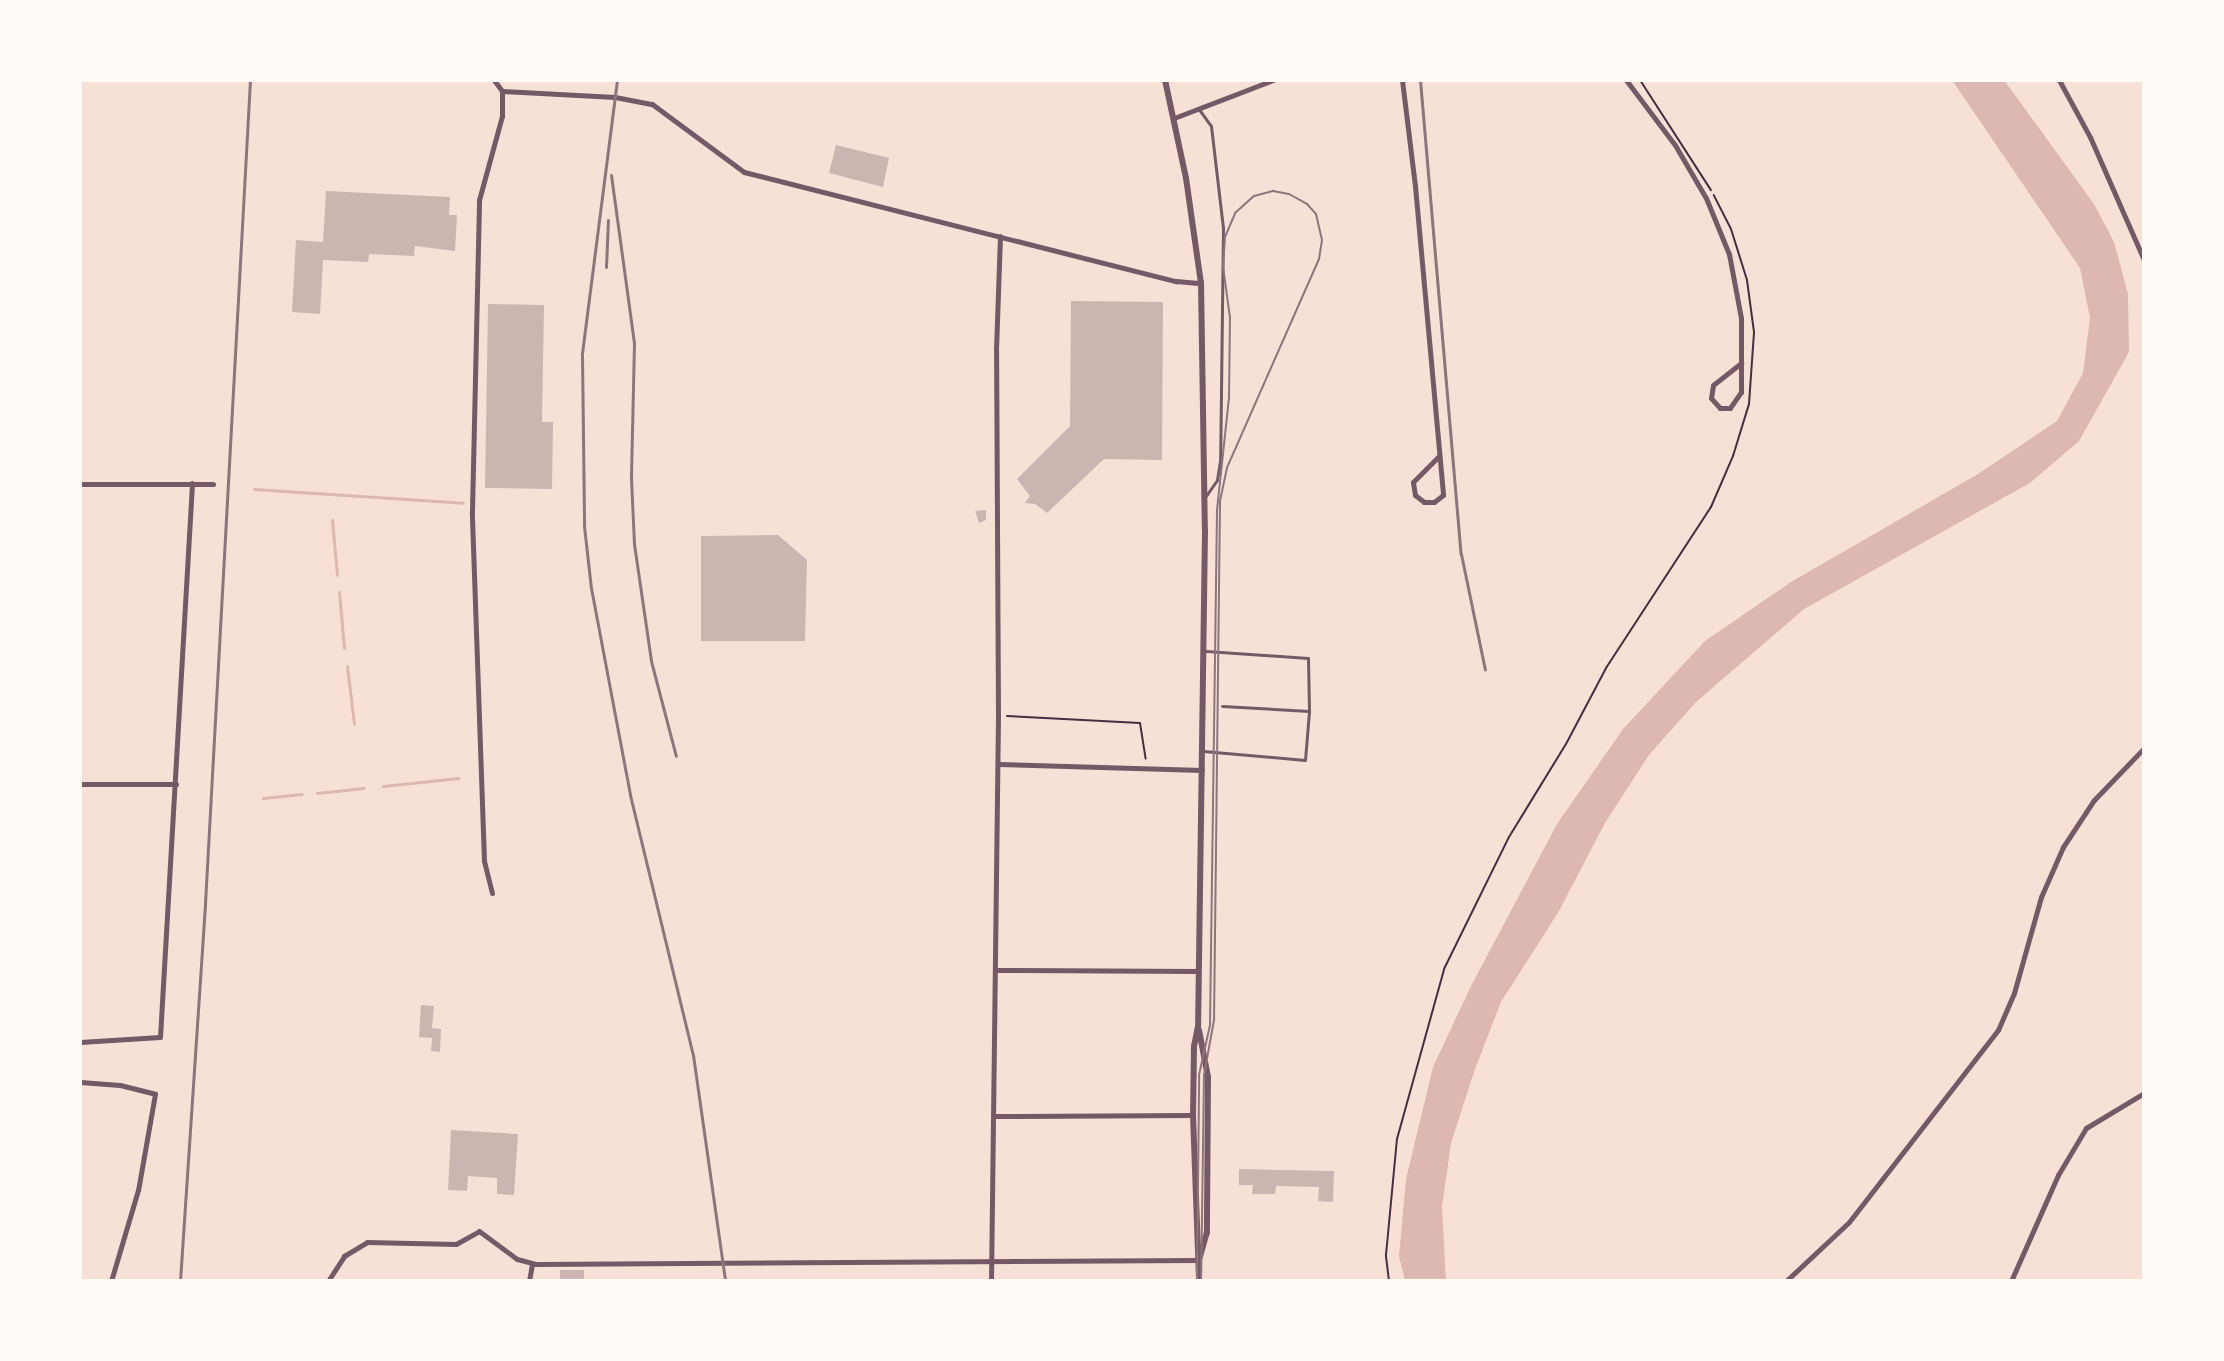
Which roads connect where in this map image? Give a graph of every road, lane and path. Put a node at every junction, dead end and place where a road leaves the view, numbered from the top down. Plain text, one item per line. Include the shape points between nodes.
1 (494, 80) edge
2 (1165, 80) edge
3 (1273, 80) edge
4 (1402, 80) edge
5 (1626, 80) edge
6 (1640, 80) edge
7 (2059, 80) edge
8 (502, 91) junction
9 (1198, 108) junction
10 (1174, 118) junction
11 (1000, 236) junction
12 (2144, 260) edge
13 (1201, 283) junction
14 (1741, 363) junction
15 (1439, 456) junction
16 (192, 483) junction
17 (80, 484) edge
18 (213, 484) dead end
19 (1204, 498) junction
20 (1202, 652) junction
21 (1222, 706) dead end
22 (1309, 711) junction
23 (998, 715) junction
24 (2144, 748) edge
25 (1202, 751) junction
26 (998, 764) junction
27 (1147, 767) junction
28 (1202, 770) junction
29 (80, 784) edge
30 (176, 784) junction
31 (492, 893) dead end
32 (995, 970) junction
33 (1198, 971) junction
34 (1198, 1026) junction
35 (80, 1042) edge
36 (80, 1082) edge
37 (2144, 1093) edge
38 (1193, 1115) junction
39 (994, 1116) junction
40 (1199, 1260) junction
41 (991, 1262) junction
42 (532, 1264) junction
43 (111, 1281) edge
44 (328, 1281) edge
45 (529, 1281) edge
46 (991, 1281) edge
47 (1199, 1281) edge
48 (1389, 1281) edge
49 (1786, 1281) edge
50 (2011, 1281) edge

1 - 8 street
2 - 10 street
3 - 9 street
4 - 15 street
5 - 14 street via 1675,145 1706,198 1729,254 1741,318
6 - 48 path via 1700,168 1731,229 1747,280 1754,332 1749,404 1711,507 1606,668 1487,877 1444,969 1397,1139 1386,1255
7 - 12 street
8 - 11 street via 652,104 744,172
8 - 31 street via 502,116 479,200 472,511 484,861
9 - 10 street
9 - 19 lane via 1211,126 1223,228 1220,461 1217,480
10 - 13 street
11 - 13 street
11 - 23 street
13 - 19 street
14 - 14 street via 1738,401 1720,408 1711,398 1713,385
15 - 15 street via 1443,495 1424,502 1415,495 1413,482
16 - 17 street
16 - 18 street
16 - 30 street
19 - 20 street
20 - 22 lane via 1308,658
20 - 25 street
21 - 22 lane
22 - 25 lane via 1305,760
23 - 26 street
23 - 27 path via 1140,723
24 - 49 street via 2094,800 2063,847 1998,1030 1849,1222
25 - 28 street
26 - 27 street
26 - 32 street
27 - 28 street
28 - 33 street
29 - 30 street
30 - 35 street via 160,1037
32 - 33 street
32 - 39 street
33 - 34 street
34 - 38 street
34 - 40 street via 1208,1077 1207,1232
36 - 43 street via 155,1094 138,1190
37 - 50 street via 2086,1128 2058,1175
38 - 39 street
38 - 40 street
39 - 41 street
40 - 41 street
40 - 47 street
41 - 42 street
41 - 46 street
42 - 44 street via 479,1231 456,1244 367,1242 344,1256
42 - 45 street

